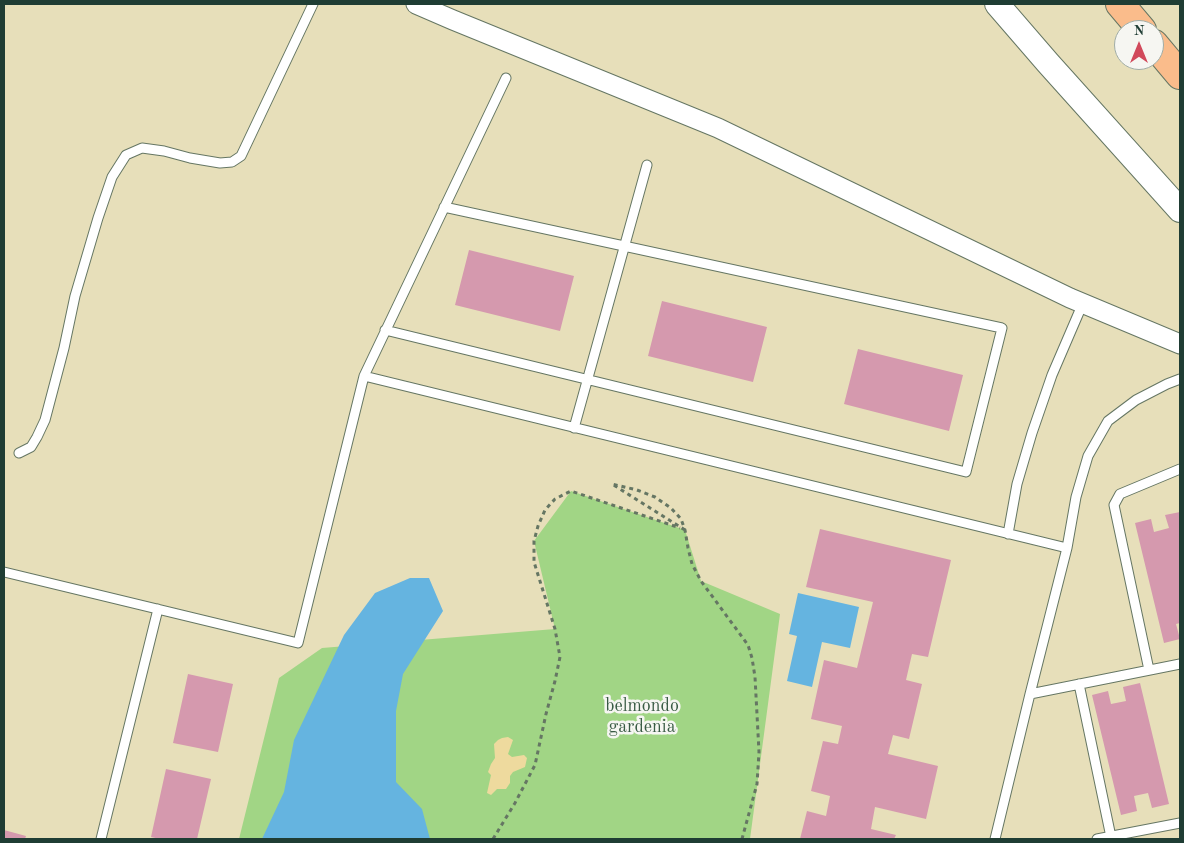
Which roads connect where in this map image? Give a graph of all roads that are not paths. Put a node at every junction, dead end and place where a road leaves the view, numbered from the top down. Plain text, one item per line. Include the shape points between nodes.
1 (313, 4) edge
2 (416, 4) edge
3 (997, 4) edge
4 (1120, 4) edge
5 (1134, 20) edge
6 (1164, 56) edge
7 (1180, 75) edge
8 (506, 78) dead end
9 (646, 165) dead end
10 (444, 207) junction
11 (1180, 210) edge
12 (624, 246) junction
13 (1083, 303) junction
14 (385, 330) junction
15 (1180, 344) edge
16 (364, 376) junction
17 (587, 379) junction
18 (1180, 379) edge
19 (574, 428) junction
20 (19, 453) dead end
21 (1180, 469) edge
22 (1008, 534) junction
23 (1067, 548) junction
24 (4, 572) edge
25 (158, 610) junction
26 (1180, 664) edge
27 (1149, 670) junction
28 (1079, 684) junction
29 (1030, 694) junction
30 (1180, 823) edge
31 (1111, 837) junction
32 (101, 839) edge
33 (995, 839) edge
34 (1097, 839) edge

1 - 20 lane via 241,156 232,162 220,163 142,148 126,155 112,177 98,218 45,420 31,447
2 - 13 street via 718,128
3 - 11 street
4 - 5 highway
6 - 7 highway
8 - 10 lane
9 - 12 lane
10 - 12 lane
10 - 14 lane
12 - 17 lane
12 - 17 lane via 1002,328 966,472
13 - 15 street
13 - 22 lane via 1052,375 1032,433 1017,484
14 - 16 lane
14 - 17 lane
16 - 19 lane
16 - 25 lane via 298,644
17 - 19 lane
18 - 23 lane via 1136,400 1108,420 1088,456
19 - 22 lane
21 - 27 lane via 1120,494 1114,505
22 - 23 lane
23 - 29 lane
24 - 25 lane
25 - 32 lane
26 - 27 lane
27 - 28 lane
28 - 29 lane
28 - 31 lane
29 - 33 lane
30 - 31 lane
31 - 34 lane

